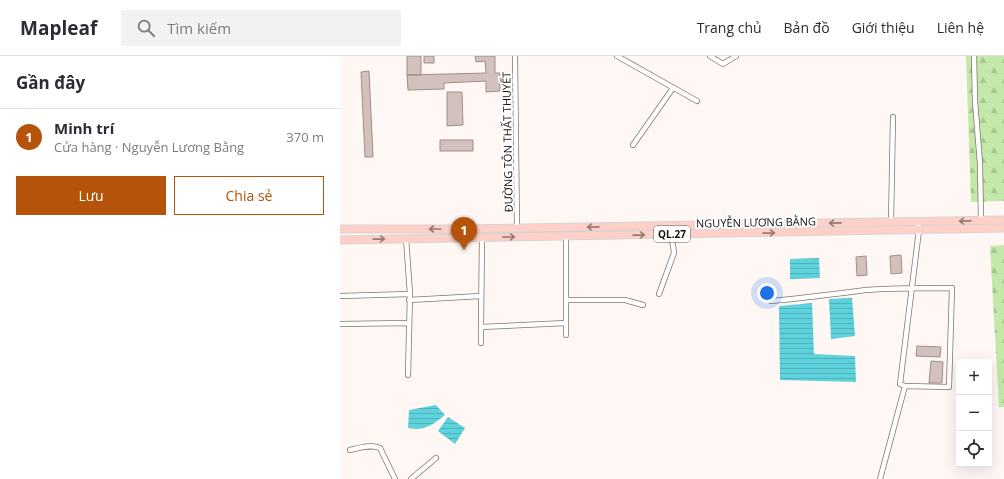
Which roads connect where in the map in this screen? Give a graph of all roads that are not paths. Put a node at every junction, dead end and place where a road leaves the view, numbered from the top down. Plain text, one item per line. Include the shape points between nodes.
1 (515, 56) edge
2 (617, 56) edge
3 (710, 56) edge
4 (736, 56) edge
5 (974, 56) edge
6 (673, 88) junction
7 (697, 101) dead end
8 (894, 117) dead end
9 (633, 145) dead end
10 (1004, 220) edge
11 (981, 221) junction
12 (891, 222) junction
13 (918, 222) junction
14 (517, 228) junction
15 (1004, 228) edge
16 (459, 229) junction
17 (340, 230) edge
18 (918, 230) junction
19 (670, 234) junction
20 (566, 236) junction
21 (482, 237) junction
22 (406, 238) junction
23 (459, 238) junction
24 (340, 240) edge
25 (911, 288) junction
26 (410, 294) junction
27 (659, 294) dead end
28 (340, 296) edge
29 (481, 296) junction
30 (410, 300) junction
31 (566, 300) junction
32 (771, 301) dead end
33 (643, 305) dead end
34 (409, 323) junction
35 (566, 323) junction
36 (340, 324) edge
37 (481, 327) junction
38 (566, 335) dead end
39 (481, 343) dead end
40 (408, 375) dead end
41 (905, 386) junction
42 (350, 450) dead end
43 (436, 458) dead end
44 (395, 479) edge
45 (411, 479) edge
46 (880, 479) edge

1 - 14 street, ĐƯỜNG TÔN THẤT THUYẾT
2 - 6 street
3 - 4 street via 723,64
5 - 11 street
6 - 7 street
6 - 9 street
8 - 12 street
10 - 11 main road, NGUYỄN LƯƠNG BẰNG / QL.27
11 -> 13 main road, NGUYỄN LƯƠNG BẰNG / QL.27
12 - 13 main road, NGUYỄN LƯƠNG BẰNG / QL.27
12 -> 14 main road, NGUYỄN LƯƠNG BẰNG / QL.27
13 - 18 street
14 - 16 main road, NGUYỄN LƯƠNG BẰNG / QL.27
15 - 18 main road, NGUYỄN LƯƠNG BẰNG / QL.27
16 -> 17 main road, NGUYỄN LƯƠNG BẰNG / QL.27
16 - 23 main road
19 -> 18 main road, NGUYỄN LƯƠNG BẰNG / QL.27
18 - 25 street
20 -> 19 main road, NGUYỄN LƯƠNG BẰNG / QL.27
19 - 27 street via 674,253
21 -> 20 main road, NGUYỄN LƯƠNG BẰNG / QL.27
20 - 31 street
21 - 23 main road, NGUYỄN LƯƠNG BẰNG / QL.27
21 - 29 street
22 - 23 main road, NGUYỄN LƯƠNG BẰNG / QL.27
24 -> 22 main road, NGUYỄN LƯƠNG BẰNG / QL.27
22 - 26 street
25 - 32 street via 866,290
25 - 41 street via 900,384
25 - 41 street via 952,288 949,387
26 - 28 street
26 - 30 street
29 - 30 street
29 - 37 street
30 - 34 street
31 - 33 street via 625,300
31 - 35 street
34 - 36 street
34 - 40 street
35 - 37 street
35 - 38 street
37 - 39 street
41 - 46 street
42 - 44 street via 380,448
43 - 45 street

